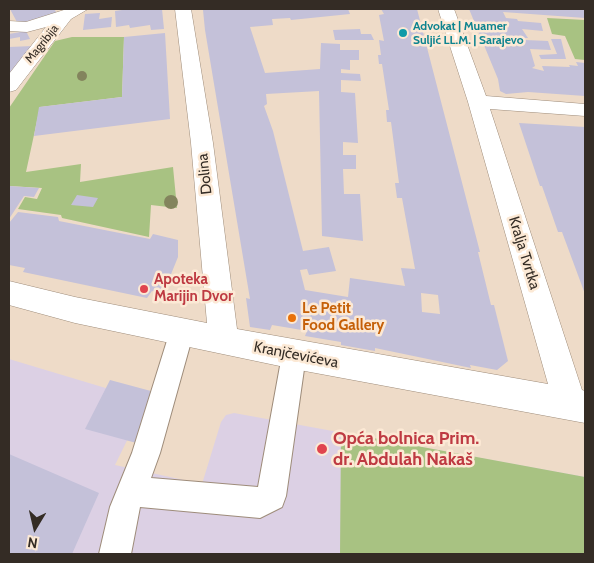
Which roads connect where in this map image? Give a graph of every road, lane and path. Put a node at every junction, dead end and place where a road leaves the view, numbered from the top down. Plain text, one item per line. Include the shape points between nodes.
1 (183, 9) edge
2 (446, 9) edge
3 (73, 12) edge
4 (9, 26) edge
5 (9, 86) edge
6 (478, 102) junction
7 (585, 110) edge
8 (9, 293) edge
9 (182, 331) junction
10 (222, 339) junction
11 (294, 355) junction
12 (578, 406) edge
13 (132, 491) junction
14 (115, 554) edge

1 - 10 street, Dolina via 202,143
2 - 6 street, Kralja Tvrtka
3 - 4 street via 27,26
3 - 5 street, Magribija via 52,29
6 - 7 street
6 - 12 street, Kralja Tvrtka
8 - 9 street, Kranjčevićeva
9 - 10 street, Kranjčevićeva
9 - 13 lane
10 - 11 street, Kranjčevićeva
11 - 12 street, Kranjčevićeva
11 - 13 lane via 271,496 260,503
13 - 14 lane via 125,507

